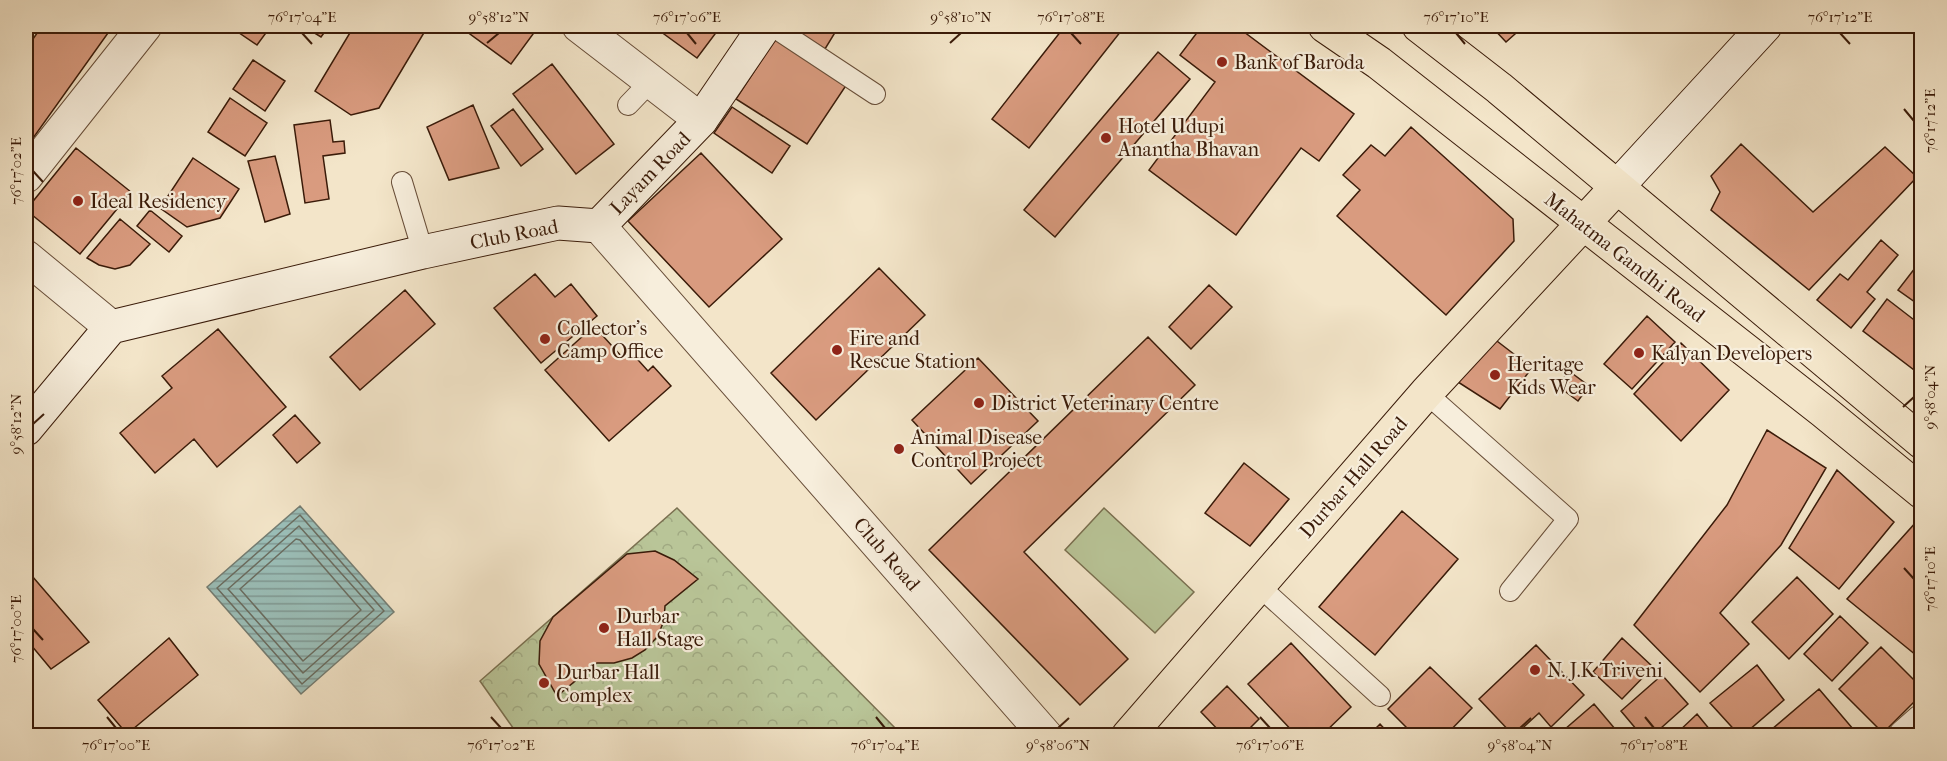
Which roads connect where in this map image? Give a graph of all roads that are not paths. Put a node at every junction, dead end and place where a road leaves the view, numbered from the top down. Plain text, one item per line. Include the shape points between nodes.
1 (145, 26) edge
2 (579, 26) edge
3 (765, 26) edge
4 (772, 26) edge
5 (1325, 26) edge
6 (1419, 26) edge
7 (1765, 26) edge
8 (651, 81) junction
9 (875, 94) dead end
10 (628, 105) dead end
11 (702, 120) junction
12 (26, 176) edge
13 (402, 182) dead end
14 (1617, 187) junction
15 (1582, 223) junction
16 (599, 226) junction
17 (423, 252) junction
18 (26, 256) edge
19 (111, 327) junction
20 (1426, 393) junction
21 (26, 429) edge
22 (1920, 439) edge
23 (1922, 492) edge
24 (1259, 586) junction
25 (1510, 591) dead end
26 (1380, 696) dead end
27 (1922, 721) edge
28 (1046, 735) edge
29 (1128, 735) edge
30 (1905, 735) edge

1 - 12 street
2 - 8 street, Layam Road
3 - 11 street, Layam Road
4 - 9 lane
5 - 15 main road, Mahatma Gandhi Road via 1379,63
6 - 14 main road
7 - 14 street
8 - 10 lane
8 - 11 street, Layam Road
11 - 16 street, Layam Road
13 - 17 lane
14 - 15 main road, Durbar Hall Road
14 - 22 main road
15 - 20 main road, Durbar Hall Road
15 - 23 main road, Mahatma Gandhi Road
16 - 17 street, Club Road via 558,223
16 - 28 street, Club Road
17 - 19 street, Club Road
18 - 19 street
19 - 21 street
20 - 24 main road, Durbar Hall Road
20 - 25 lane via 1568,519
24 - 26 lane
24 - 29 main road, Durbar Hall Road
27 - 30 street

